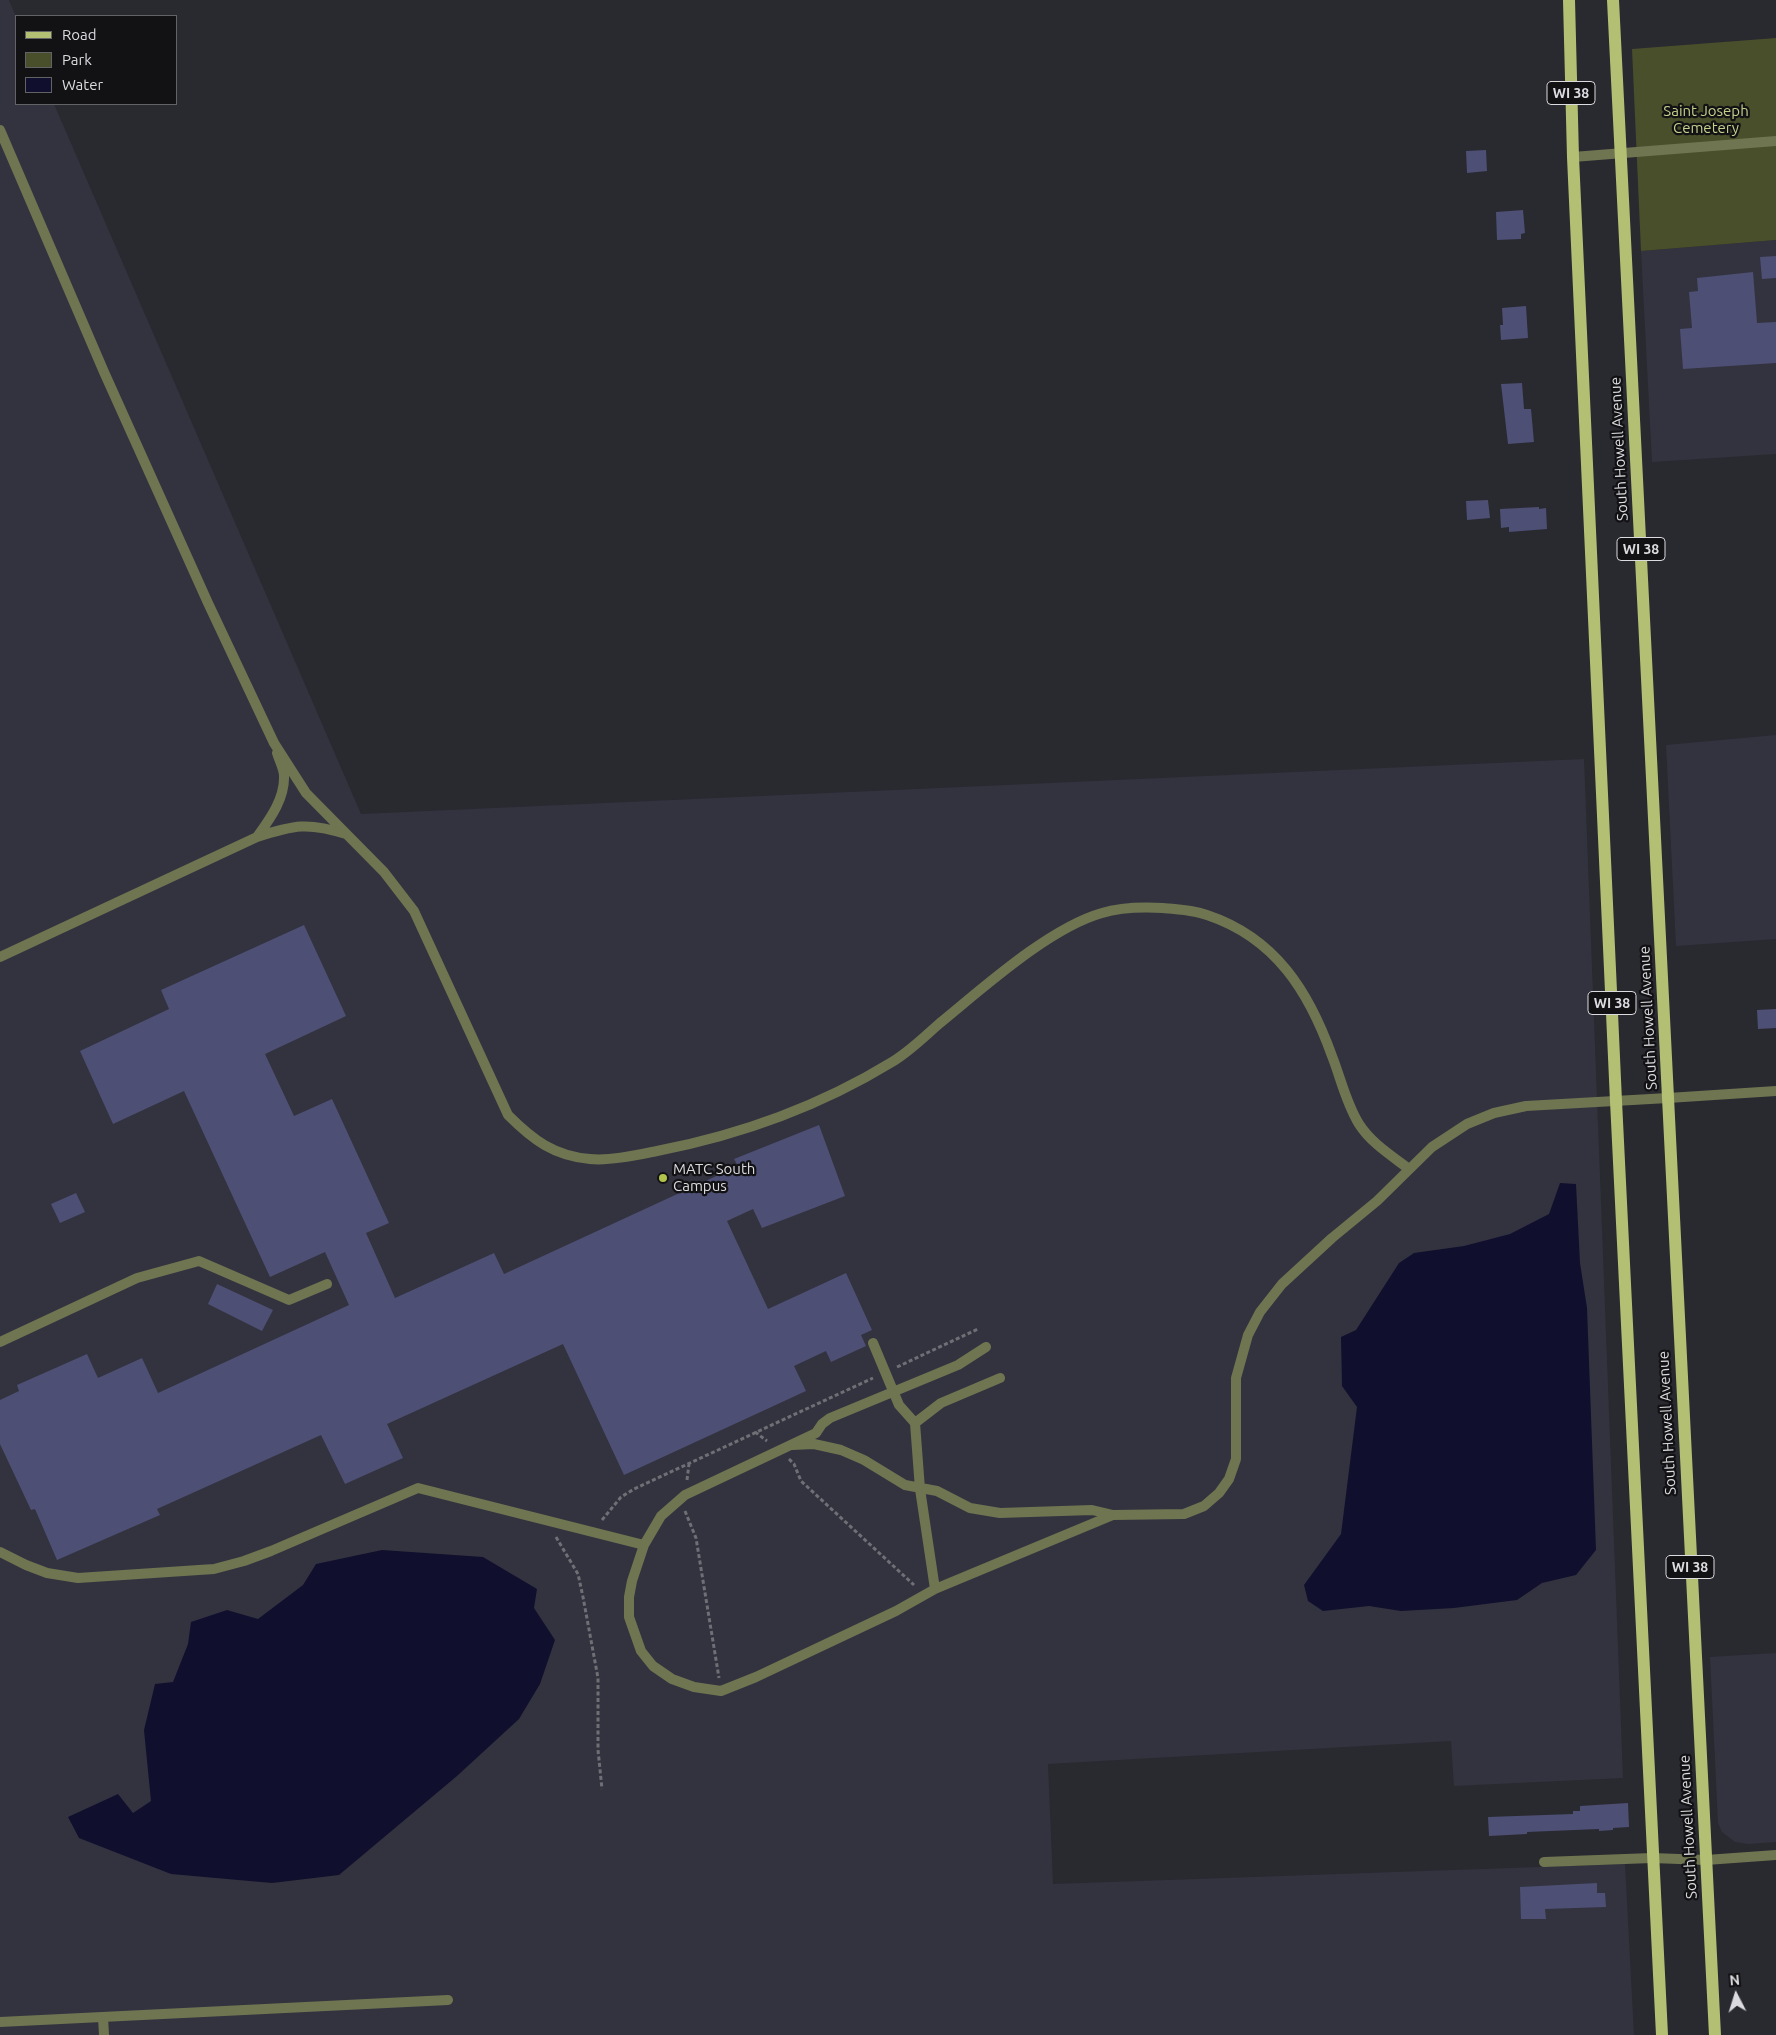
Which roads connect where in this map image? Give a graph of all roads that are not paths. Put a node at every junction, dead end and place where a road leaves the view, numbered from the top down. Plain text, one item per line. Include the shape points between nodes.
1 (1569, 0) edge
2 (1613, 0) edge
3 (0, 130) edge
4 (1776, 141) edge
5 (1622, 152) junction
6 (1573, 157) junction
7 (274, 743) junction
8 (347, 834) junction
9 (257, 837) junction
10 (0, 957) edge
11 (1776, 1090) edge
12 (1668, 1098) junction
13 (1616, 1101) junction
14 (1409, 1169) junction
15 (327, 1284) dead end
16 (0, 1342) edge
17 (873, 1343) dead end
18 (986, 1347) dead end
19 (1000, 1378) dead end
20 (895, 1392) junction
21 (915, 1423) junction
22 (792, 1445) junction
23 (920, 1488) junction
24 (1113, 1515) junction
25 (644, 1544) junction
26 (0, 1552) edge
27 (936, 1588) junction
28 (1776, 1855) edge
29 (1652, 1858) junction
30 (1706, 1860) junction
31 (1544, 1862) dead end
32 (448, 2000) dead end
33 (103, 2017) junction
34 (0, 2022) edge
35 (104, 2035) edge
36 (1662, 2035) edge
37 (1715, 2035) edge

1 - 6 main road, WI 38
2 - 5 main road, South Howell Avenue / WI 38
3 - 7 street via 128,425
4 - 5 street
5 - 6 street
5 - 12 main road, South Howell Avenue / WI 38
6 - 13 main road, WI 38
7 - 8 street via 306,792
7 - 9 street via 284,776 274,813
8 - 9 street via 323,826 300,825
8 - 14 street via 384,872 414,911 508,1115 525,1132 558,1152 592,1160 636,1155 720,1136 783,1116 894,1061 1027,954 1067,928 1102,913 1139,907 1206,914 1241,930 1273,952 1312,1006 1349,1105 1361,1126 1376,1143
9 - 10 street
11 - 12 street
12 - 13 street
12 - 30 main road, South Howell Avenue / WI 38
13 - 14 street via 1526,1106 1494,1113 1432,1147
13 - 29 main road, WI 38
14 - 24 street via 1282,1284 1260,1312 1240,1358 1236,1378 1236,1459 1229,1479 1219,1493 1204,1506 1184,1514
15 - 16 street via 289,1300 199,1261 137,1278
17 - 20 street
18 - 20 street via 958,1365
19 - 21 street via 941,1403
20 - 21 street via 899,1405
20 - 22 street via 830,1418 816,1433
21 - 23 street
22 - 23 street via 814,1444 841,1450 904,1485
22 - 25 street via 685,1494 661,1516
23 - 24 street via 937,1491 970,1508 1000,1512 1092,1510
23 - 27 street
24 - 27 street
25 - 26 street via 418,1488 244,1561 214,1569 78,1578 26,1566
25 - 27 street via 632,1581 629,1617 641,1651 653,1666 672,1679 694,1687 721,1691 756,1677 896,1611
28 - 30 street
29 - 30 street
29 - 31 street
29 - 36 main road, WI 38
30 - 37 main road, South Howell Avenue / WI 38
32 - 33 street
33 - 34 street
33 - 35 street

